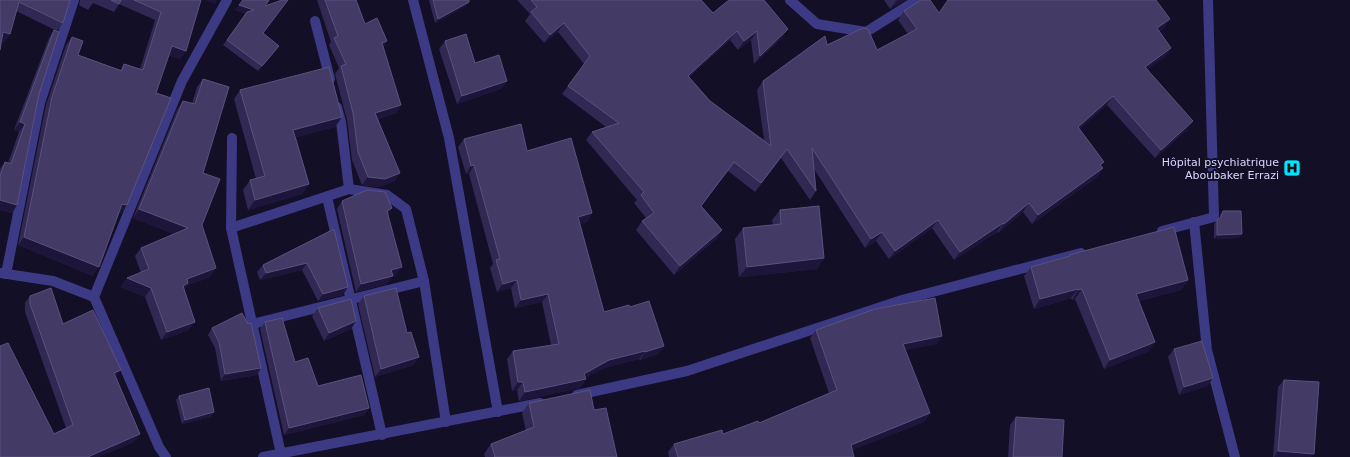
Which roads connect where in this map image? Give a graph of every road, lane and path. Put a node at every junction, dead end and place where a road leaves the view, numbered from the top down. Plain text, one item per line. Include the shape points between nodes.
1 (74, 0) edge
2 (227, 0) edge
3 (413, 0) edge
4 (790, 0) edge
5 (917, 0) edge
6 (1208, 0) edge
7 (315, 21) dead end
8 (331, 86) edge
9 (335, 100) edge
10 (232, 138) dead end
11 (350, 189) junction
12 (327, 197) junction
13 (1194, 222) junction
14 (231, 228) junction
15 (1156, 233) edge
16 (1094, 249) edge
17 (3, 273) edge
18 (424, 281) junction
19 (94, 297) junction
20 (352, 299) junction
21 (253, 324) junction
22 (566, 398) edge
23 (551, 401) edge
24 (498, 412) junction
25 (446, 422) junction
26 (382, 434) junction
27 (281, 454) junction
28 (166, 457) edge
29 (263, 457) edge
30 (1235, 457) edge

1 - 17 street via 40,103
2 - 19 street via 182,81
3 - 24 street via 449,138
4 - 5 street via 817,24 866,32
6 - 13 street via 1214,217
7 - 8 street
9 - 11 street via 341,122
10 - 14 street
11 - 12 street
11 - 18 street via 387,195 406,209
12 - 14 street
12 - 20 street
13 - 15 street
13 - 30 street via 1207,350
14 - 21 street
16 - 22 street via 902,300 687,372
17 - 19 street via 52,281
18 - 20 street
18 - 25 street
19 - 28 street via 159,447
20 - 21 street
20 - 26 street
21 - 27 street
23 - 24 street
24 - 25 street
25 - 26 street
26 - 27 street
27 - 29 street

